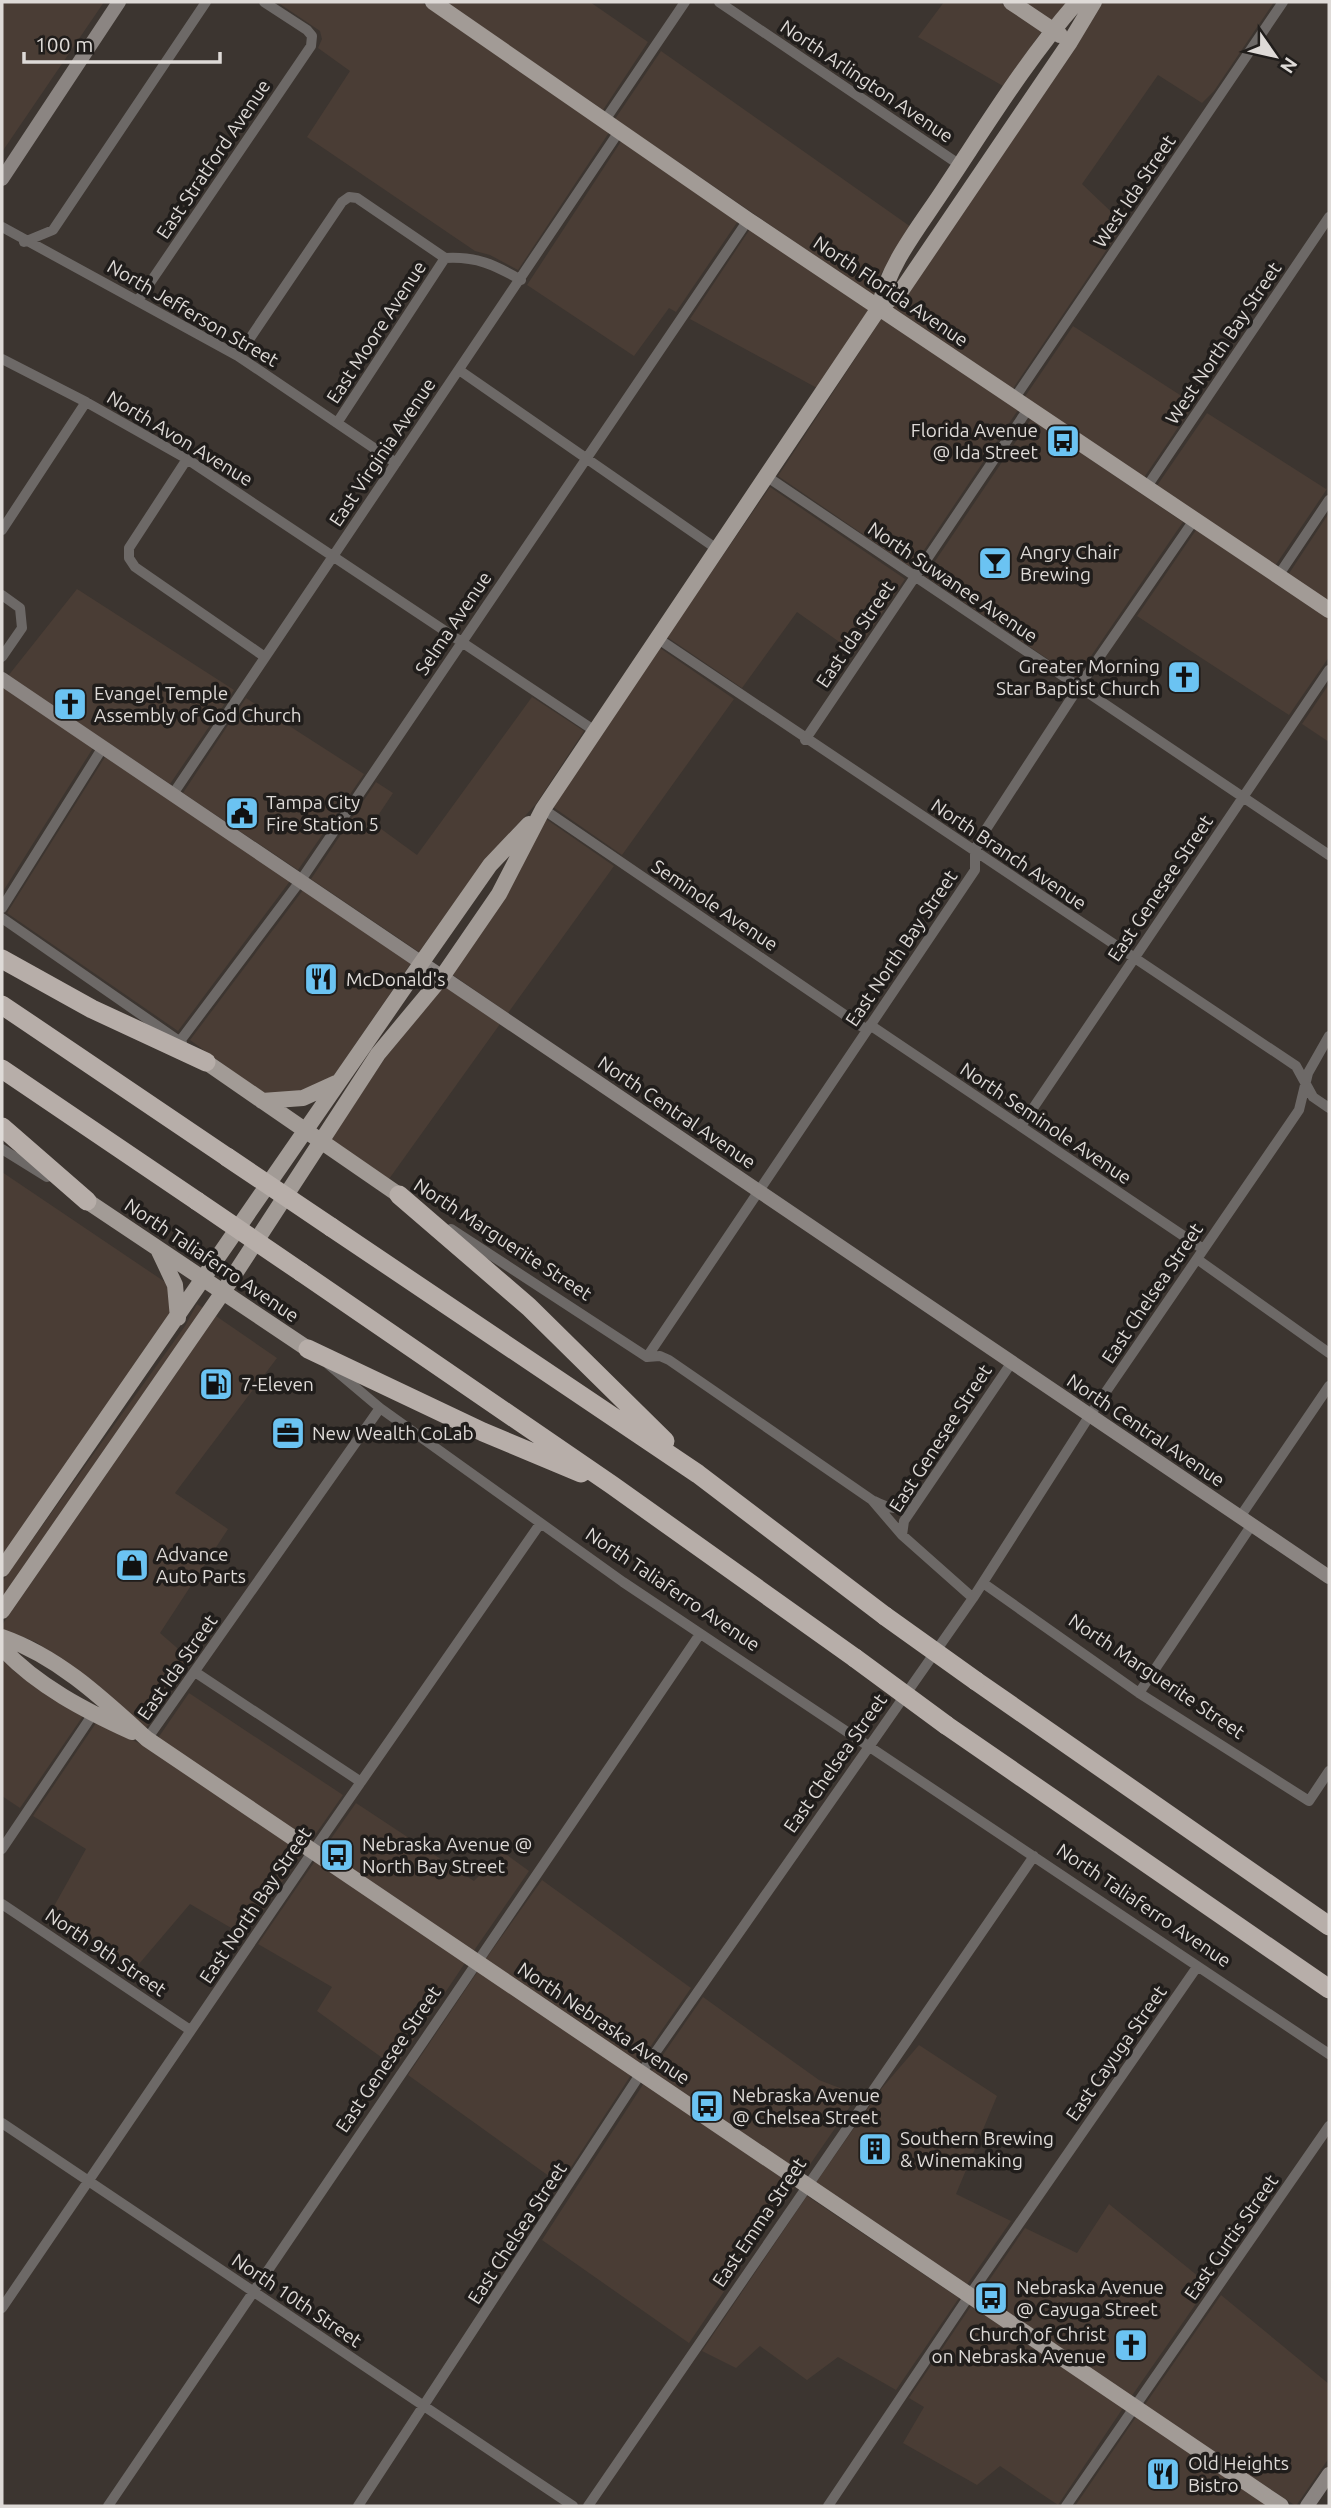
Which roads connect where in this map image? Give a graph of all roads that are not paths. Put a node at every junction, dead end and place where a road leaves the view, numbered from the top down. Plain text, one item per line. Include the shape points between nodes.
1 (119, 2) edge
2 (206, 2) edge
3 (264, 2) edge
4 (433, 2) edge
5 (685, 2) edge
6 (719, 2) edge
7 (1011, 2) edge
8 (1077, 2) edge
9 (1094, 2) edge
10 (1283, 2) edge
11 (1053, 30) junction
12 (1070, 42) junction
13 (605, 120) junction
14 (620, 130) junction
15 (960, 165) junction
16 (2, 179) edge
17 (1329, 218) edge
18 (748, 219) junction
19 (2, 227) edge
20 (24, 242) junction
21 (445, 258) junction
22 (521, 279) junction
23 (139, 299) junction
24 (879, 308) junction
25 (239, 356) junction
26 (2, 359) edge
27 (458, 370) junction
28 (1014, 399) junction
29 (86, 402) junction
30 (1028, 409) junction
31 (337, 423) junction
32 (187, 459) junction
33 (587, 459) junction
34 (396, 463) junction
35 (766, 476) junction
36 (1146, 488) junction
37 (1329, 499) edge
38 (1194, 520) junction
39 (2, 530) edge
40 (717, 549) junction
41 (333, 557) junction
42 (1278, 576) junction
43 (915, 578) junction
44 (2, 596) edge
45 (1329, 610) edge
46 (657, 638) junction
47 (461, 642) junction
48 (2, 657) edge
49 (265, 657) junction
50 (1329, 670) edge
51 (2, 679) edge
52 (1078, 688) junction
53 (595, 731) junction
54 (805, 740) junction
55 (103, 747) junction
56 (173, 794) junction
57 (1242, 799) junction
58 (543, 809) junction
59 (975, 851) junction
60 (1329, 855) edge
61 (301, 880) junction
62 (2, 908) edge
63 (2, 918) edge
64 (2, 959) edge
65 (1134, 959) junction
66 (422, 962) junction
67 (442, 977) junction
68 (2, 1005) edge
69 (868, 1028) junction
70 (1329, 1036) edge
71 (180, 1041) junction
72 (206, 1062) junction
73 (2, 1069) edge
74 (338, 1082) junction
75 (1307, 1083) junction
76 (262, 1101) junction
77 (1329, 1108) edge
78 (1021, 1126) junction
79 (2, 1127) edge
80 (305, 1131) junction
81 (320, 1142) junction
82 (2, 1149) edge
83 (759, 1191) junction
84 (398, 1195) junction
85 (87, 1201) junction
86 (157, 1249) junction
87 (1200, 1254) junction
88 (204, 1279) junction
89 (223, 1292) junction
90 (178, 1318) junction
91 (308, 1349) junction
92 (1329, 1353) edge
93 (647, 1357) junction
94 (1012, 1362) junction
95 (1329, 1386) edge
96 (380, 1408) junction
97 (1090, 1415) junction
98 (698, 1474) junction
99 (612, 1485) junction
100 (872, 1500) junction
101 (915, 1504) junction
102 (1246, 1522) junction
103 (540, 1524) junction
104 (902, 1535) junction
105 (2, 1569) edge
106 (1329, 1577) edge
107 (983, 1583) junction
108 (973, 1598) junction
109 (2, 1611) edge
110 (700, 1634) junction
111 (2, 1637) edge
112 (2, 1648) edge
113 (195, 1672) junction
114 (1139, 1693) junction
115 (93, 1714) junction
116 (147, 1739) junction
117 (869, 1745) junction
118 (1329, 1771) edge
119 (361, 1782) junction
120 (2, 1849) edge
121 (313, 1851) junction
122 (1034, 1856) junction
123 (2, 1904) edge
124 (1329, 1926) edge
125 (475, 1962) junction
126 (1197, 1967) junction
127 (1329, 1989) edge
128 (190, 2030) junction
129 (1329, 2054) edge
130 (641, 2073) junction
131 (2, 2123) edge
132 (1329, 2126) edge
133 (88, 2180) junction
134 (805, 2186) junction
135 (253, 2291) junction
136 (969, 2296) junction
137 (2, 2308) edge
138 (425, 2406) junction
139 (1133, 2407) junction
140 (1329, 2474) edge
141 (108, 2506) edge
142 (358, 2506) edge
143 (573, 2506) edge
144 (588, 2506) edge
145 (828, 2506) edge
146 (1066, 2506) edge
147 (1281, 2506) edge
148 (1307, 2506) edge

1 - 16 street
2 - 20 street via 53,230
3 - 23 street, East Stratford Avenue via 307,30 311,46
4 - 13 main road, North Florida Avenue
5 - 13 street
6 - 15 street, North Arlington Avenue
7 - 11 main road
8 - 11 main road
9 - 12 main road
10 - 28 street, West Ida Street
11 - 12 main road
11 - 15 main road
12 - 24 main road via 901,291
13 - 14 main road, North Florida Avenue
14 - 18 main road, North Florida Avenue
14 - 22 street, East Virginia Avenue
15 - 24 main road via 885,281
17 - 36 street, West North Bay Street
18 - 24 main road, North Florida Avenue
18 - 33 street, Selma Avenue
19 - 20 street, North Jefferson Street
20 - 23 street, North Jefferson Street
21 - 22 street, East Moore Avenue via 487,261
21 - 25 street via 349,197
21 - 31 street, East Moore Avenue
22 - 27 street, East Virginia Avenue
23 - 25 street, North Jefferson Street
24 - 28 main road, North Florida Avenue
24 - 35 main road
25 - 31 street, North Jefferson Street
26 - 29 street, North Avon Avenue
27 - 33 street
27 - 34 street, East Virginia Avenue
28 - 30 main road, North Florida Avenue
29 - 32 street, North Avon Avenue
29 - 39 street
30 - 36 main road, North Florida Avenue
30 - 43 street, East Ida Street
31 - 34 street, North Jefferson Street
32 - 41 street, North Avon Avenue
32 - 49 street via 129,548 129,558 135,567
33 - 40 street
33 - 47 street, Selma Avenue
34 - 41 street, East Virginia Avenue
35 - 40 main road
35 - 43 street, North Suwanee Avenue
36 - 38 main road, North Florida Avenue
37 - 42 street
38 - 42 main road, North Florida Avenue
38 - 52 street, East North Bay Street
40 - 46 main road
41 - 47 street, North Avon Avenue
41 - 49 street, East Virginia Avenue
42 - 45 main road, North Florida Avenue
43 - 52 street, North Suwanee Avenue
43 - 54 street, East Ida Street
44 - 48 street via 20,608 22,628
46 - 53 main road
46 - 54 street, North Branch Avenue
47 - 53 street, North Avon Avenue
47 - 61 street, Selma Avenue
49 - 56 street, East Virginia Avenue
50 - 57 street, East Genesee Street
51 - 55 street, North Central Avenue
52 - 57 street, North Suwanee Avenue
52 - 59 street, East North Bay Street
53 - 58 main road
54 - 59 street, North Branch Avenue
55 - 56 street, North Central Avenue
55 - 62 street
56 - 61 street, North Central Avenue
57 - 60 street, North Suwanee Avenue
57 - 65 street, East Genesee Street
58 - 66 main road via 490,865
58 - 67 main road via 499,894
58 - 69 street, Seminole Avenue
59 - 65 street, North Branch Avenue
59 - 69 street, East North Bay Street via 975,870
61 - 66 street, North Central Avenue
61 - 71 street, Selma Avenue
63 - 71 street, North Marguerite Street
64 - 72 highway via 93,1009
65 - 75 street, North Branch Avenue via 1296,1066
65 - 78 street, East Genesee Street
66 - 67 street, North Central Avenue
66 - 74 main road
67 - 81 main road via 378,1054
67 - 83 street, North Central Avenue
68 - 98 highway, bridge
69 - 78 street, North Seminole Avenue
69 - 83 street, East North Bay Street
70 - 75 street, East Chelsea Street
71 - 72 street, North Marguerite Street
72 - 76 main road, North Marguerite Street
73 - 99 highway, bridge
74 - 76 main road via 303,1098
74 - 80 main road
75 - 77 street, North Branch Avenue via 1313,1097
75 - 87 street, East Chelsea Street via 1299,1110
76 - 80 main road, North Marguerite Street
78 - 87 street, North Seminole Avenue
79 - 85 highway
80 - 81 main road, North Marguerite Street
80 - 88 main road
81 - 84 main road, North Marguerite Street
81 - 89 main road
82 - 85 street, North Taliaferro Avenue
83 - 93 street, East North Bay Street
83 - 94 street, North Central Avenue
84 - 93 street, North Marguerite Street
84 - 98 highway via 529,1307
85 - 86 main road, North Taliaferro Avenue
86 - 88 main road, North Taliaferro Avenue
86 - 90 main road via 175,1284
87 - 92 street
87 - 97 street, East Chelsea Street
88 - 89 main road, North Taliaferro Avenue
88 - 90 main road
89 - 91 main road, North Taliaferro Avenue
89 - 109 main road
90 - 105 main road
91 - 96 street, North Taliaferro Avenue
91 - 99 highway via 519,1448
93 - 100 street, North Marguerite Street via 669,1360
94 - 97 street, North Central Avenue
94 - 101 street, East Genesee Street
95 - 102 street
96 - 103 street, North Taliaferro Avenue
96 - 113 street, East Ida Street
97 - 102 street, North Central Avenue
97 - 107 street, East Chelsea Street
98 - 124 highway, bridge via 885,1616
99 - 127 highway, bridge via 946,1725
100 - 101 street via 887,1508
100 - 104 street, North Marguerite Street
101 - 104 street, East Genesee Street via 904,1521
102 - 106 street, North Central Avenue
102 - 114 street
103 - 110 street, North Taliaferro Avenue
103 - 119 street, East North Bay Street
104 - 108 street, North Marguerite Street
107 - 108 street, East Chelsea Street
107 - 114 street, North Marguerite Street
108 - 117 street, East Chelsea Street
110 - 117 street, North Taliaferro Avenue
110 - 125 street, East Genesee Street
111 - 116 main road, North Nebraska Avenue via 32,1648 67,1672
112 - 115 main road, North Nebraska Avenue via 19,1667
113 - 116 street, East Ida Street
113 - 119 street
114 - 118 street, North Marguerite Street via 1309,1801
115 - 116 main road, North Nebraska Avenue
115 - 120 street
116 - 121 main road, North Nebraska Avenue
117 - 122 street, North Taliaferro Avenue
117 - 130 street, East Chelsea Street
119 - 121 street, East North Bay Street
121 - 125 main road, North Nebraska Avenue
121 - 128 street, East North Bay Street
122 - 126 street, North Taliaferro Avenue
122 - 134 street, East Emma Street
123 - 128 street, North 9th Street
125 - 130 main road, North Nebraska Avenue
125 - 135 street, East Genesee Street
126 - 129 street, North Taliaferro Avenue
126 - 136 street, East Cayuga Street
128 - 133 street, East North Bay Street
130 - 134 main road, North Nebraska Avenue
130 - 138 street, East Chelsea Street
131 - 133 street, North 10th Street
132 - 139 street, East Curtis Street
133 - 135 street, North 10th Street
133 - 137 street, East North Bay Street
134 - 136 main road, North Nebraska Avenue
134 - 144 street, East Emma Street
135 - 138 street, North 10th Street
135 - 141 street, East Genesee Street
136 - 139 main road, North Nebraska Avenue
136 - 145 street, East Cayuga Street
138 - 142 street, East Chelsea Street
138 - 143 street, North 10th Street
139 - 146 street, East Curtis Street
139 - 147 main road, North Nebraska Avenue
140 - 148 street

